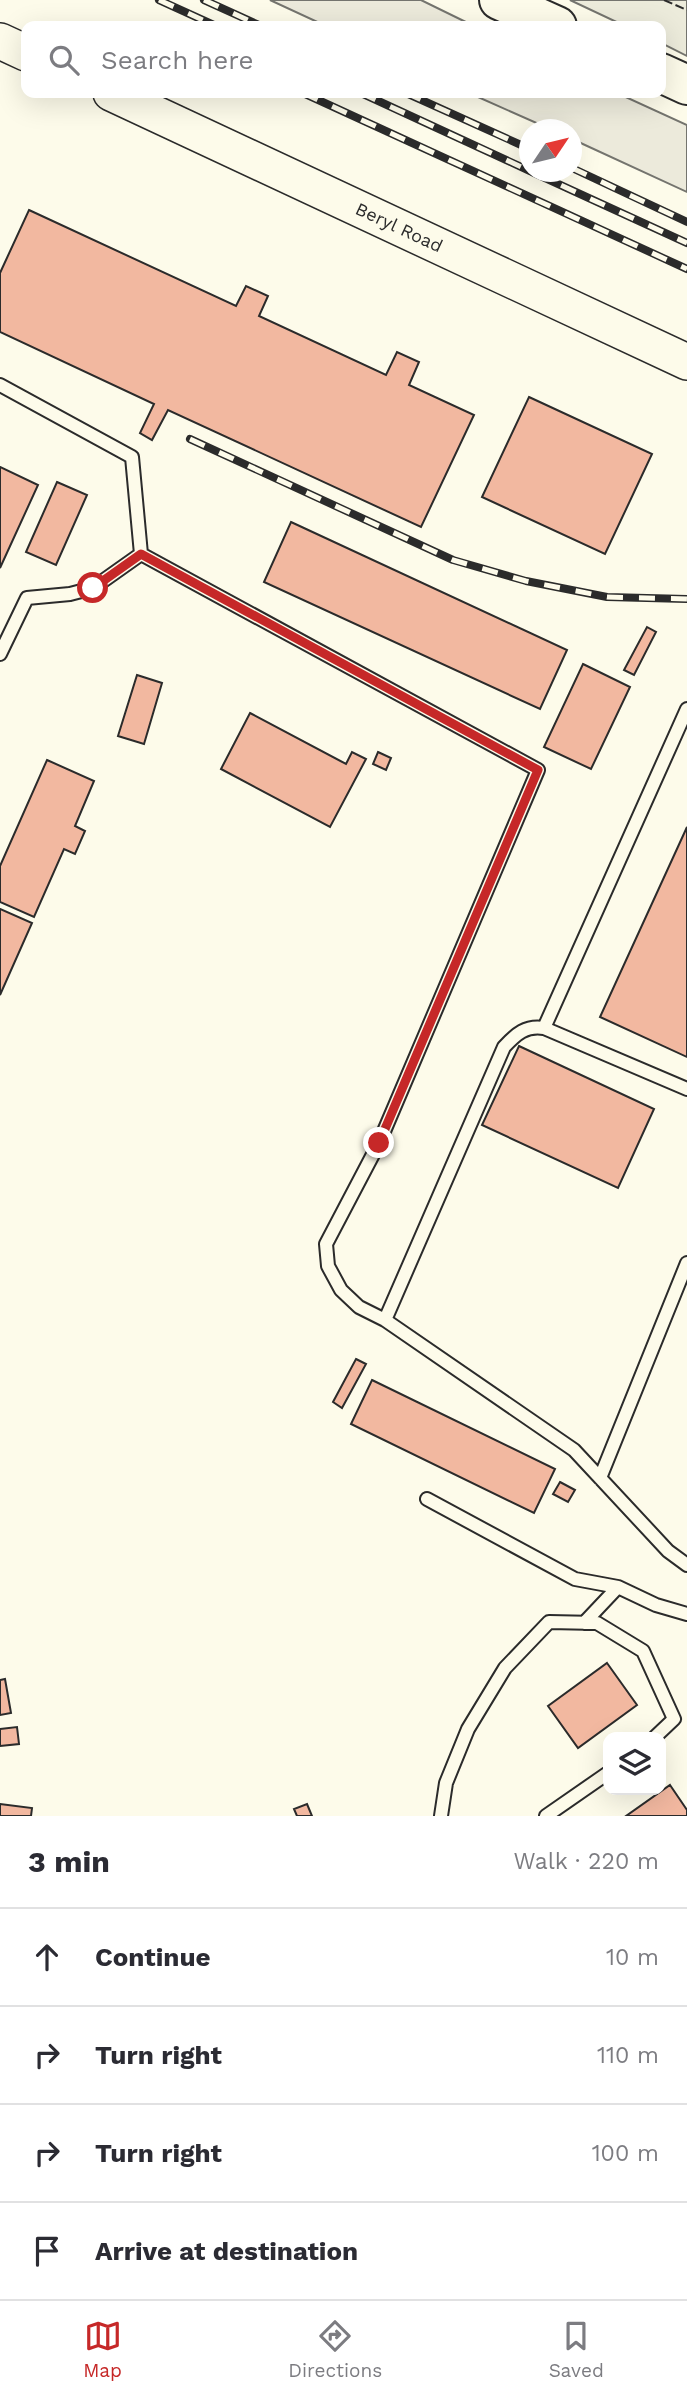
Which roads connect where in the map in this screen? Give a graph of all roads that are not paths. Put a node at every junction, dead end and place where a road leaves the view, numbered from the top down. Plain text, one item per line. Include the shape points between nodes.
1 (499, 0) edge
2 (546, 21) edge
3 (0, 41) edge
4 (21, 51) edge
5 (666, 75) edge
6 (687, 85) edge
7 (122, 98) edge
8 (687, 362) edge
9 (0, 385) edge
10 (141, 554) junction
11 (0, 654) edge
12 (687, 709) edge
13 (544, 1028) junction
14 (687, 1088) edge
15 (687, 1263) edge
16 (384, 1320) junction
17 (600, 1478) junction
18 (427, 1499) dead end
19 (687, 1565) edge
20 (618, 1587) junction
21 (687, 1614) edge
22 (584, 1623) junction
23 (660, 1732) edge
24 (603, 1777) edge
25 (441, 1816) edge
26 (547, 1816) edge

1 - 2 main road
3 - 4 street
5 - 6 main road
7 - 8 street, Beryl Road
9 - 10 lane via 132,457
10 - 11 lane via 93,588 27,598
10 - 16 lane via 538,770 379,1143 326,1244 328,1266 341,1290 359,1307
12 - 13 lane
13 - 14 lane
13 - 16 lane via 522,1030 505,1047
15 - 17 lane
16 - 17 lane via 574,1450
17 - 19 lane via 668,1551
18 - 20 lane via 575,1578
20 - 21 lane
20 - 22 lane
22 - 23 lane via 597,1623 643,1651 674,1719
22 - 25 lane via 549,1622 505,1668 468,1729 446,1783
24 - 26 lane

